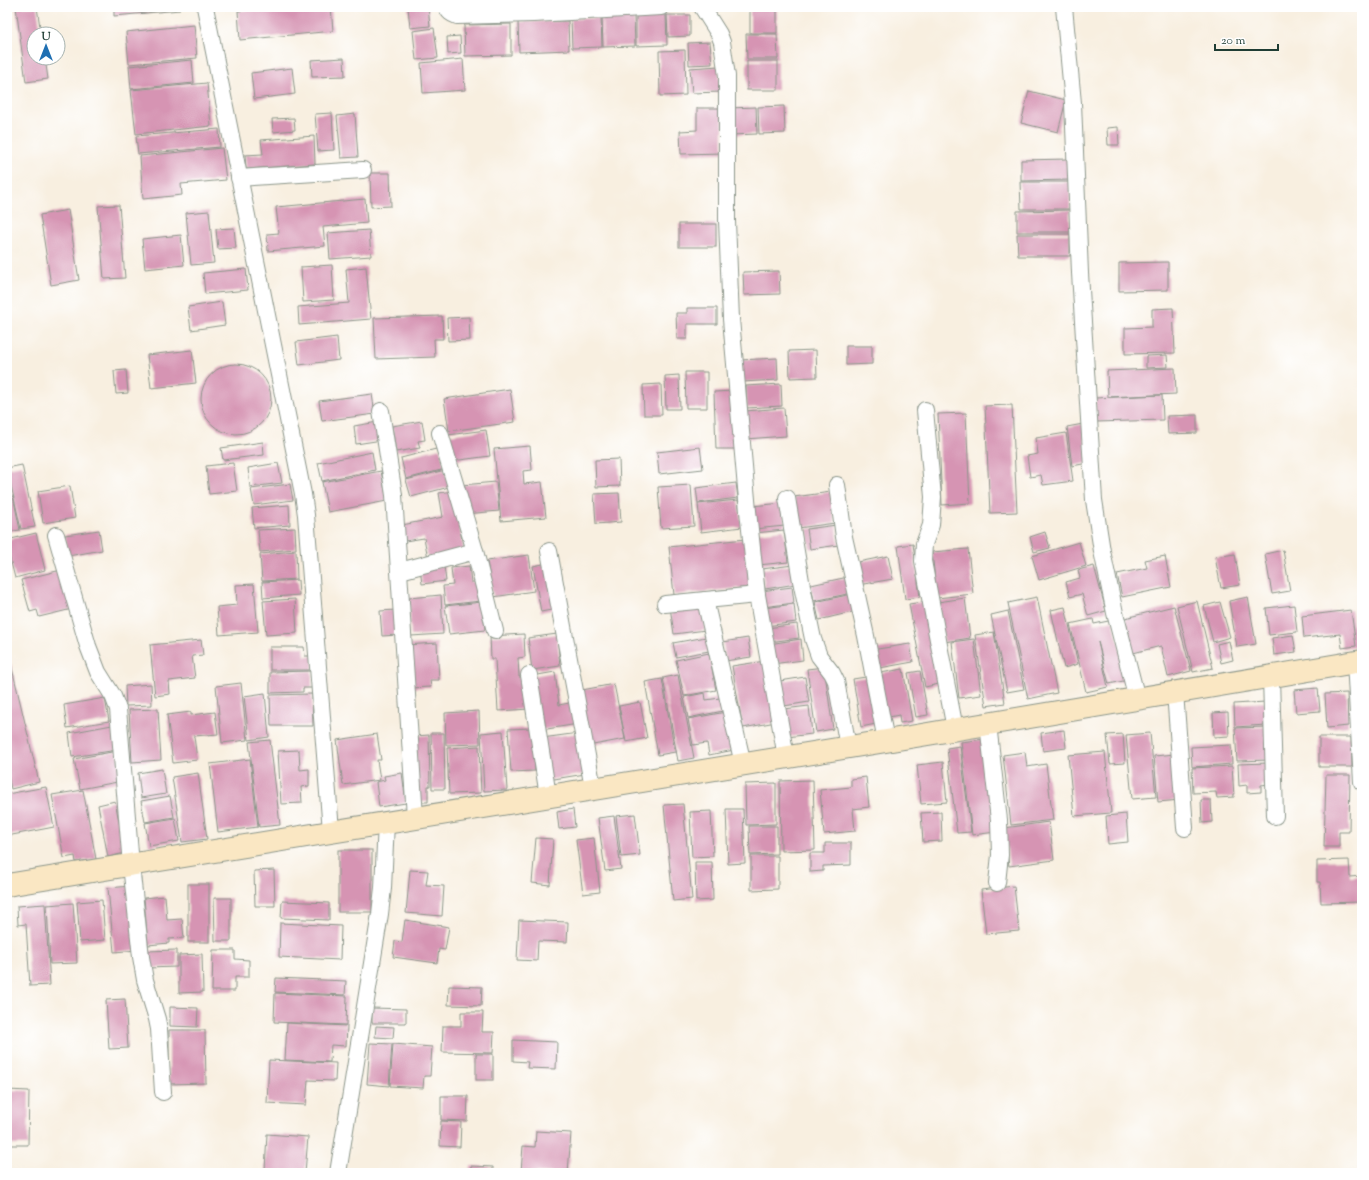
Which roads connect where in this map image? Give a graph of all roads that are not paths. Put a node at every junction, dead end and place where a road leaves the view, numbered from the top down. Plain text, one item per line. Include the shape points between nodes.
1 (205, 7) edge
2 (447, 7) edge
3 (661, 7) edge
4 (702, 7) edge
5 (1064, 7) edge
6 (622, 8) edge
7 (532, 11) edge
8 (363, 170) dead end
9 (239, 178) junction
10 (925, 410) dead end
11 (381, 411) dead end
12 (440, 433) dead end
13 (837, 485) dead end
14 (788, 498) dead end
15 (56, 534) dead end
16 (549, 551) dead end
17 (476, 552) junction
18 (400, 570) junction
19 (757, 595) junction
20 (705, 600) junction
21 (665, 604) dead end
22 (495, 631) dead end
23 (1358, 662) edge
24 (529, 675) dead end
25 (1271, 676) junction
26 (1175, 692) junction
27 (1137, 699) junction
28 (988, 724) junction
29 (955, 730) junction
30 (886, 741) junction
31 (848, 747) junction
32 (786, 757) junction
33 (743, 764) junction
34 (1362, 782) edge
35 (593, 788) junction
36 (548, 796) junction
37 (1275, 816) dead end
38 (415, 817) junction
39 (386, 822) junction
40 (1185, 828) dead end
41 (330, 831) junction
42 (131, 865) junction
43 (997, 882) dead end
44 (7, 885) edge
45 (164, 1092) dead end
46 (338, 1173) edge

1 - 9 street
2 - 7 street via 451,14 457,16
3 - 6 street
4 - 19 street via 722,42 727,76 730,320
5 - 27 street via 1073,103 1094,500 1115,613
6 - 7 street
8 - 9 street
9 - 41 street via 306,515
10 - 29 street via 933,498 931,525 922,551
11 - 18 street via 394,495
12 - 17 street
13 - 30 street via 844,537
14 - 31 street via 813,639 818,656 836,681
15 - 42 street via 88,646 98,672 118,709
16 - 35 street
17 - 18 street
17 - 22 street
18 - 38 street
19 - 20 street
19 - 32 street
20 - 21 street
20 - 33 street
23 - 25 street
23 - 34 street
24 - 36 street
25 - 26 street
25 - 37 street
26 - 27 street
26 - 40 street
27 - 28 street
28 - 29 street
28 - 43 street via 999,820 1000,854
29 - 30 street
30 - 31 street
31 - 32 street
32 - 33 street
33 - 35 street
35 - 36 street
36 - 38 street
38 - 39 street
39 - 41 street
39 - 46 street via 381,901
41 - 42 street
42 - 44 street
42 - 45 street via 141,957 159,1029

